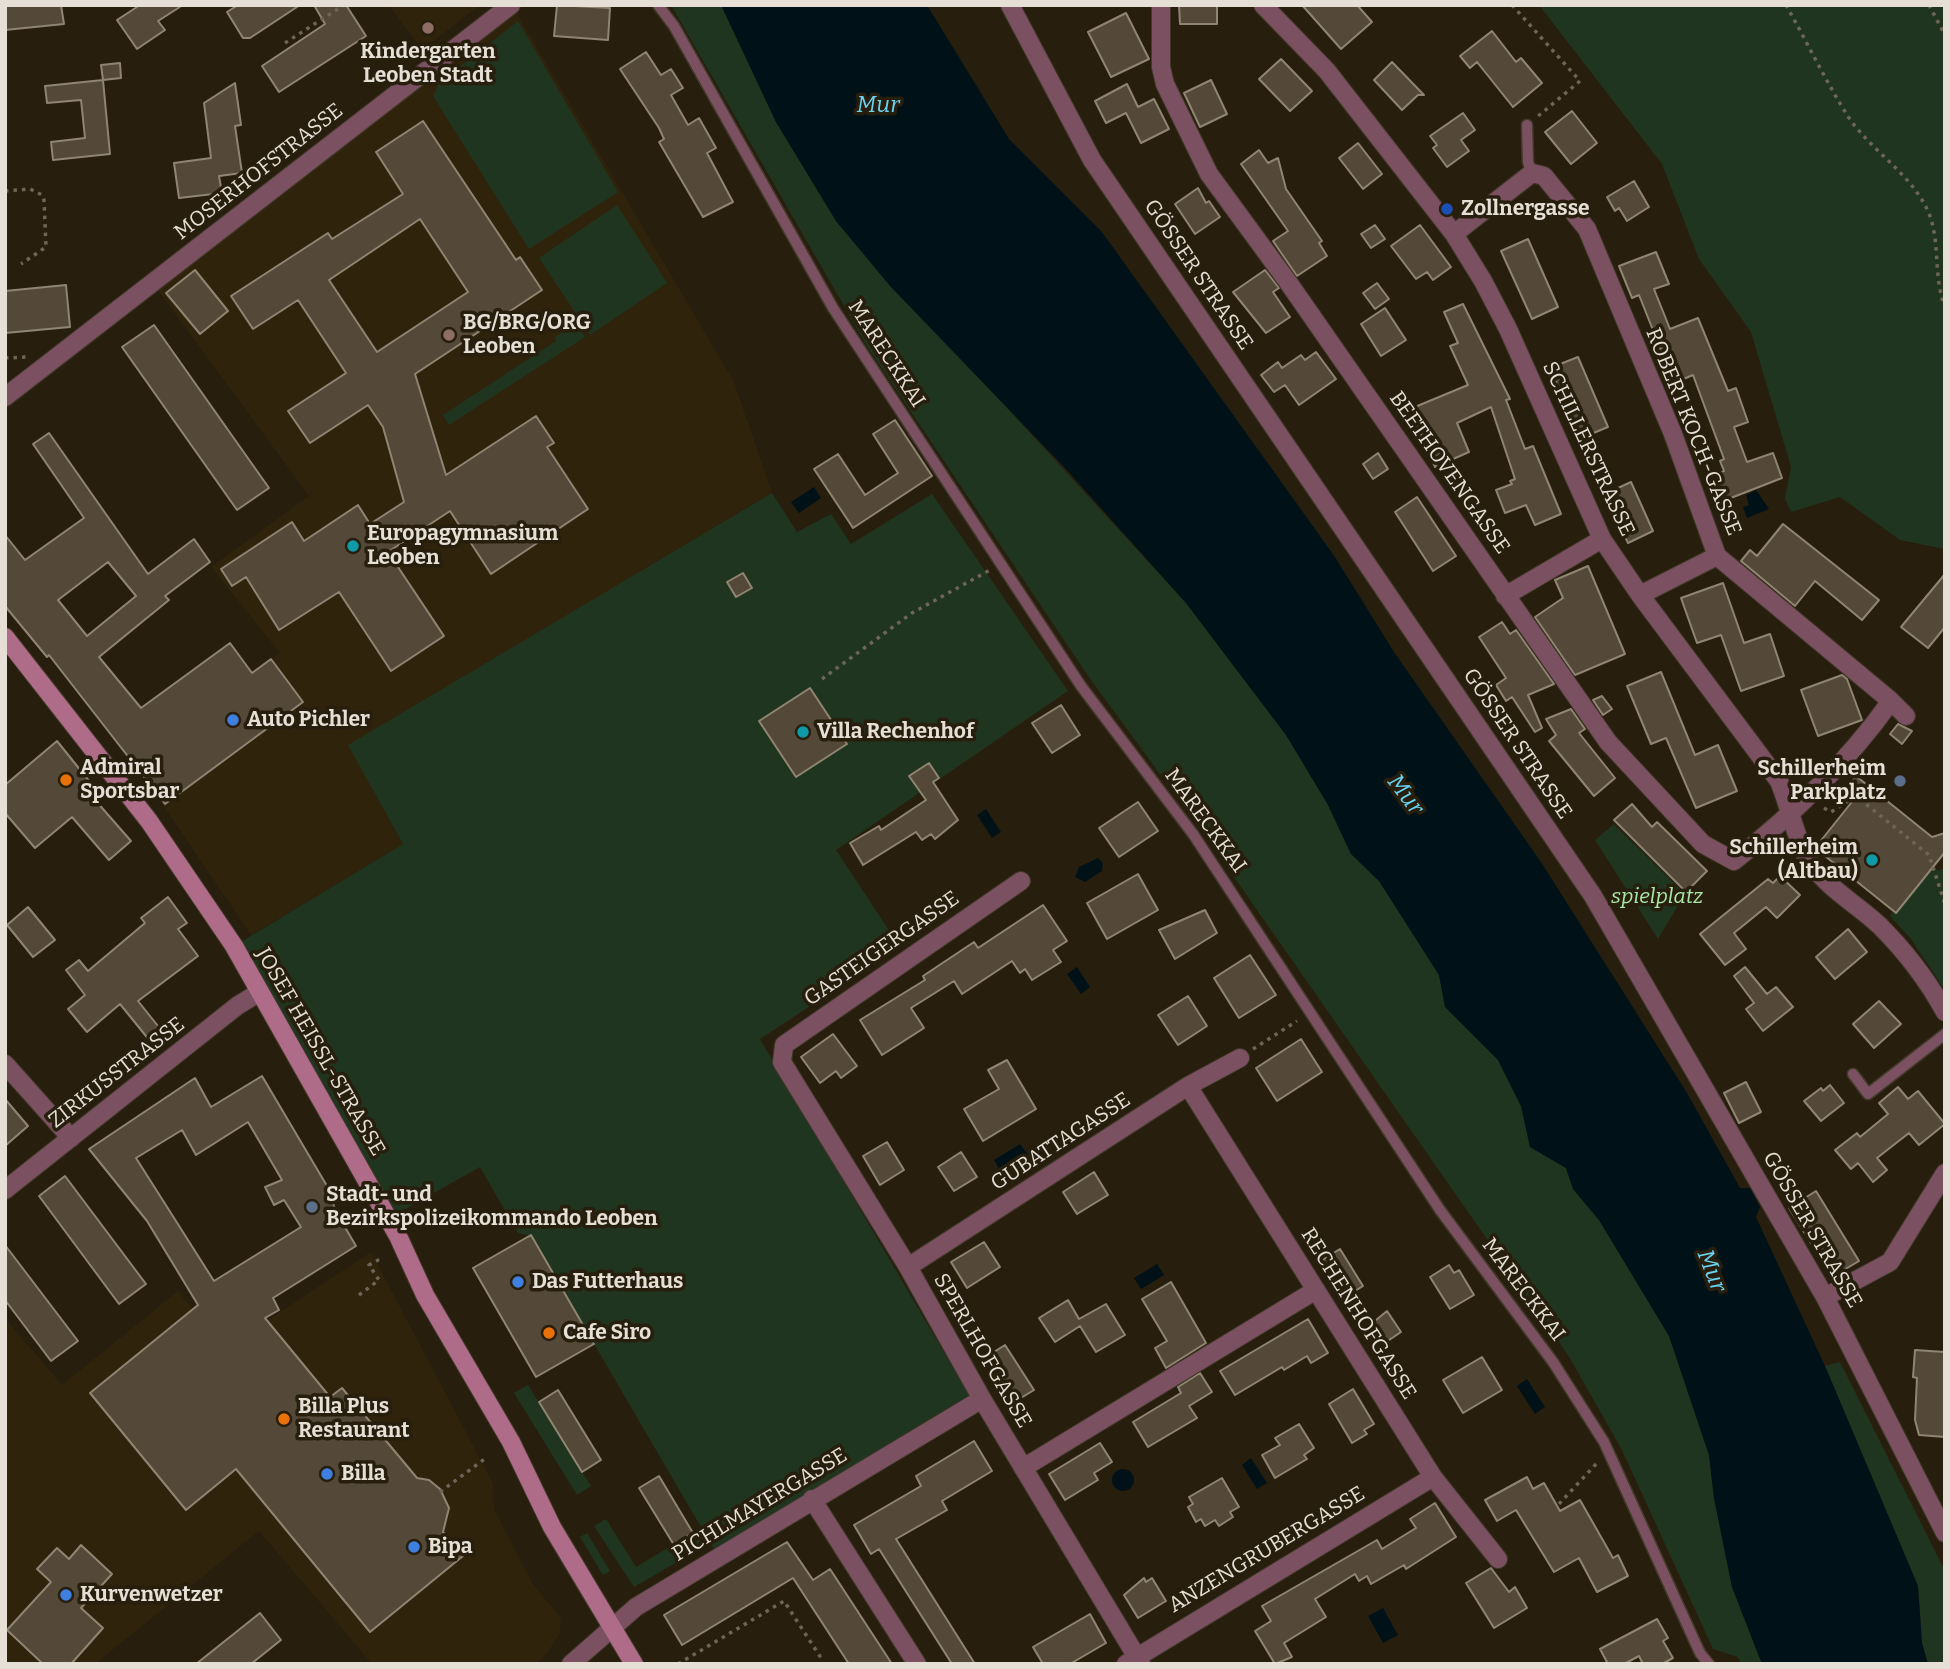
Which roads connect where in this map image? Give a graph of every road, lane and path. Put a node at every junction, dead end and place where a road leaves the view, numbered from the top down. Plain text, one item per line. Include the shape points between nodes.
1 (344, 5) edge
2 (511, 5) edge
3 (659, 5) edge
4 (1010, 5) edge
5 (1161, 5) edge
6 (1263, 5) edge
7 (1512, 5) edge
8 (1786, 5) edge
9 (1929, 5) edge
10 (1945, 35) edge
11 (285, 43) dead end
12 (1527, 125) joint
13 (1532, 173) junction
14 (5, 191) edge
15 (1454, 234) junction
16 (21, 264) dead end
17 (1945, 307) edge
18 (35, 375) junction
19 (5, 380) edge
20 (5, 397) edge
21 (1602, 539) junction
22 (1717, 556) junction
23 (984, 576) dead end
24 (1640, 595) junction
25 (1505, 596) junction
26 (5, 637) edge
27 (822, 679) dead end
28 (1891, 701) junction
29 (1906, 716) dead end
30 (1809, 799) junction
31 (1793, 814) junction
32 (1021, 881) dead end
33 (1945, 904) edge
34 (258, 993) junction
35 (1312, 1012) junction
36 (1945, 1012) edge
37 (1945, 1034) edge
38 (1240, 1058) joint
39 (782, 1062) joint
40 (5, 1063) edge
41 (1853, 1074) dead end
42 (1188, 1086) junction
43 (71, 1138) junction
44 (1945, 1173) edge
45 (5, 1190) edge
46 (383, 1258) dead end
47 (908, 1268) junction
48 (1316, 1290) junction
49 (359, 1295) dead end
50 (1825, 1297) junction
51 (982, 1399) junction
52 (1596, 1455) dead end
53 (486, 1458) dead end
54 (1023, 1468) junction
55 (1433, 1477) junction
56 (440, 1492) dead end
57 (812, 1499) junction
58 (1559, 1504) dead end
59 (1945, 1533) edge
60 (1498, 1559) dead end
61 (610, 1628) junction
62 (1134, 1661) edge
63 (822, 1663) edge
64 (571, 1664) edge
65 (634, 1664) edge
66 (678, 1664) edge
67 (917, 1664) edge
68 (1710, 1664) edge

1 - 11 path
2 - 18 street, MOSERHOFSTRASSE
3 - 35 lane, MARECKKAI via 833,308 1081,686 1193,834
4 - 50 street, GÖSSER STRASSE via 1092,160 1592,896
5 - 25 street, BEETHOVENGASSE via 1165,84 1209,174
6 - 15 street, SCHILLERSTRASSE via 1327,71
7 - 12 path via 1580,81
8 - 17 path via 1850,120 1926,207 1933,225
9 - 10 path
12 - 13 lane
13 - 15 street
13 - 22 street, ROBERT KOCH-GASSE via 1544,176 1587,229 1674,434
14 - 16 path via 30,189 44,200 46,247
15 - 21 street, SCHILLERSTRASSE via 1508,329
18 - 19 street, MOSERHOFSTRASSE
18 - 20 street, MOSERHOFSTRASSE
21 - 24 street, SCHILLERSTRASSE
21 - 25 street
22 - 24 street
22 - 28 street, ROBERT KOCH-GASSE
23 - 27 path via 912,613
24 - 31 street, SCHILLERSTRASSE via 1779,781
25 - 31 street, BEETHOVENGASSE via 1608,742 1703,844 1734,861
26 - 34 main road, JOSEF HEISSL-STRASSE via 190,878
28 - 29 street, ROBERT KOCH-GASSE
28 - 30 street
30 - 31 street
30 - 33 path via 1831,812 1856,796 1929,855
31 - 36 street, SCHILLERSTRASSE via 1801,849 1814,869 1880,926
32 - 39 street, GASTEIGERGASSE via 784,1045
34 - 43 street, ZIRKUSSTRASSE
34 - 61 main road, JOSEF HEISSL-STRASSE via 398,1236 425,1296 511,1442 552,1527
35 - 38 path
35 - 68 lane, MARECKKAI via 1440,1210 1553,1362 1604,1442 1700,1653
37 - 41 lane via 1868,1094
38 - 42 street, GUBATTAGASSE
39 - 47 street, SPERLHOFGASSE
40 - 43 street
42 - 47 street, GUBATTAGASSE
42 - 48 street, RECHENHOFGASSE
43 - 45 street, ZIRKUSSTRASSE
44 - 50 street via 1890,1262
46 - 49 path via 369,1265 379,1280
47 - 51 street, SPERLHOFGASSE
48 - 54 street
48 - 55 street, RECHENHOFGASSE
50 - 59 street, GÖSSER STRASSE
51 - 54 street, SPERLHOFGASSE
51 - 57 street, PICHLMAYERGASSE
52 - 58 path via 1597,1465
53 - 56 path
54 - 62 street, SPERLHOFGASSE
55 - 60 street, RECHENHOFGASSE
55 - 62 street, ANZENGRUBERGASSE
57 - 61 street, PICHLMAYERGASSE via 636,1607
57 - 67 street
61 - 64 street, PICHLMAYERGASSE
61 - 65 main road, JOSEF HEISSL-STRASSE
63 - 66 path via 784,1601

